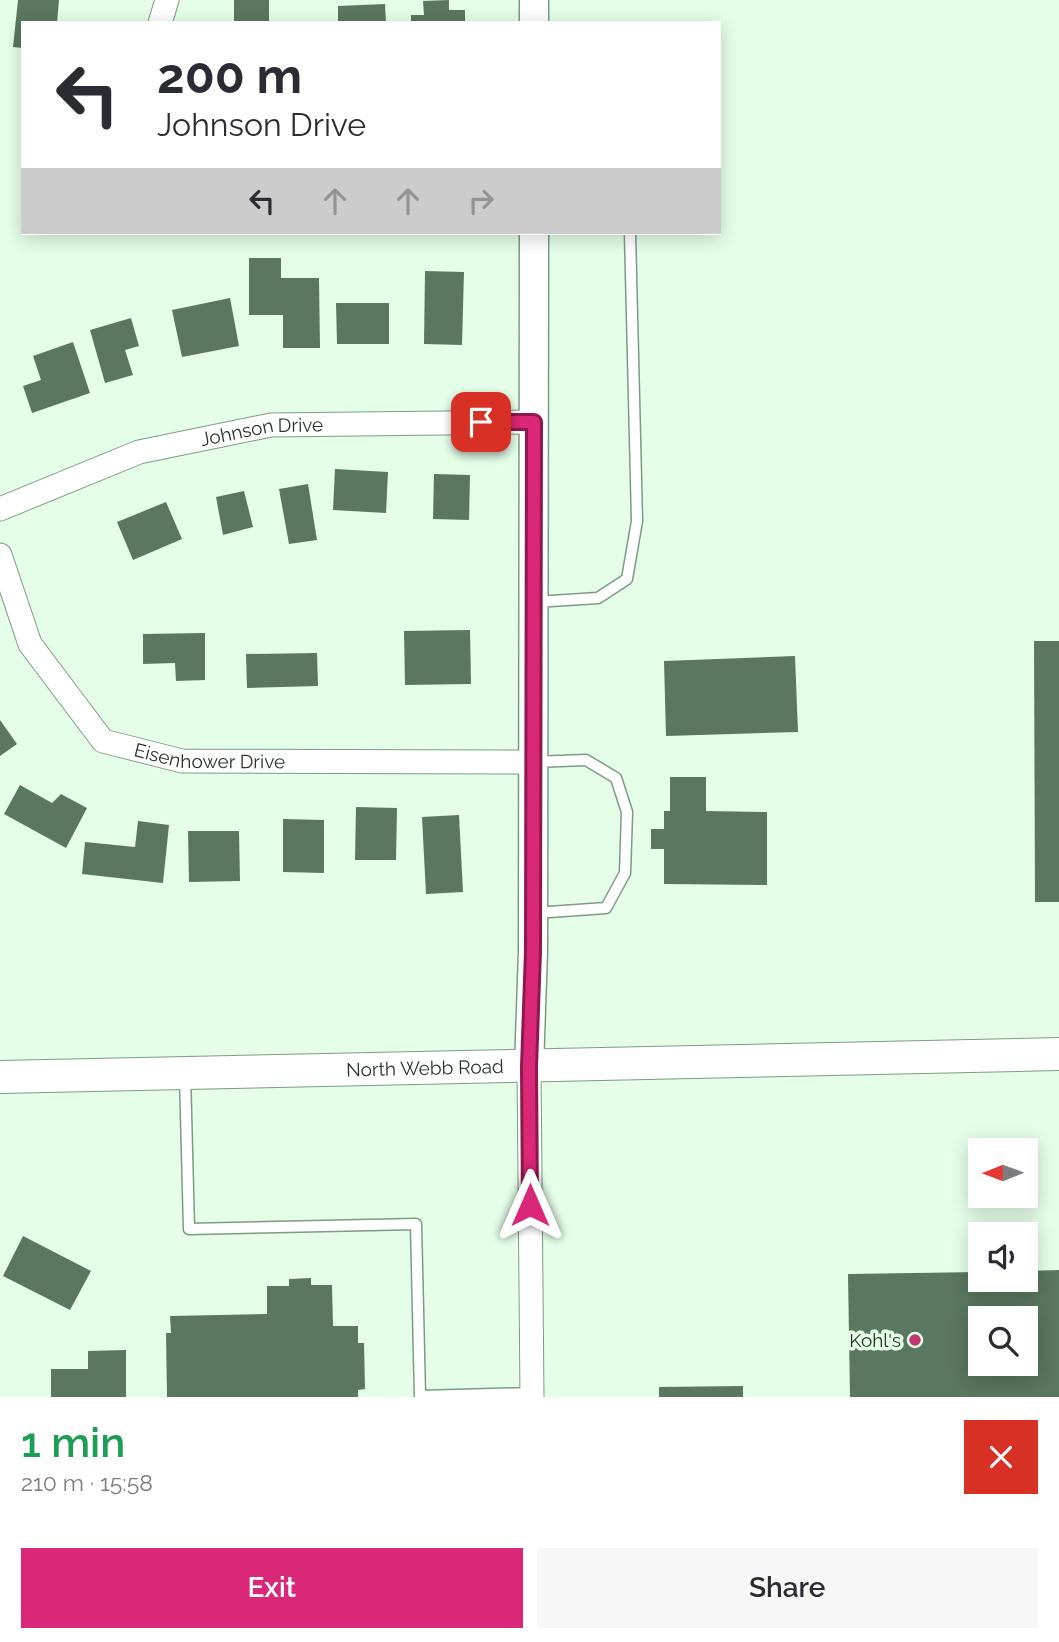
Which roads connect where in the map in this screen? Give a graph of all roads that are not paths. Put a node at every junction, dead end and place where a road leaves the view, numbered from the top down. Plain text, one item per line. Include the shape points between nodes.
1 (167, 0) edge
2 (534, 0) edge
3 (161, 21) edge
4 (534, 21) edge
5 (534, 235) edge
6 (630, 235) edge
7 (534, 422) junction
8 (0, 509) edge
9 (0, 555) edge
10 (534, 602) junction
11 (533, 762) junction
12 (532, 913) junction
13 (1059, 1054) edge
14 (529, 1067) junction
15 (185, 1074) junction
16 (0, 1077) edge
17 (532, 1395) edge

1 - 3 street
2 - 4 street
5 - 7 street
6 - 10 lane via 637,521 627,579 598,598
7 - 8 street, Johnson Drive via 271,425 139,452
7 - 10 street
9 - 11 street, Eisenhower Drive via 30,644 103,741 182,761
10 - 11 street
11 - 12 street
11 - 12 lane via 586,760 616,778 627,812 625,873 606,908
12 - 14 street
13 - 14 main road, North Webb Road
14 - 15 main road, North Webb Road
14 - 17 street
15 - 16 main road, North Webb Road
15 - 17 lane via 189,1229 416,1224 420,1396

